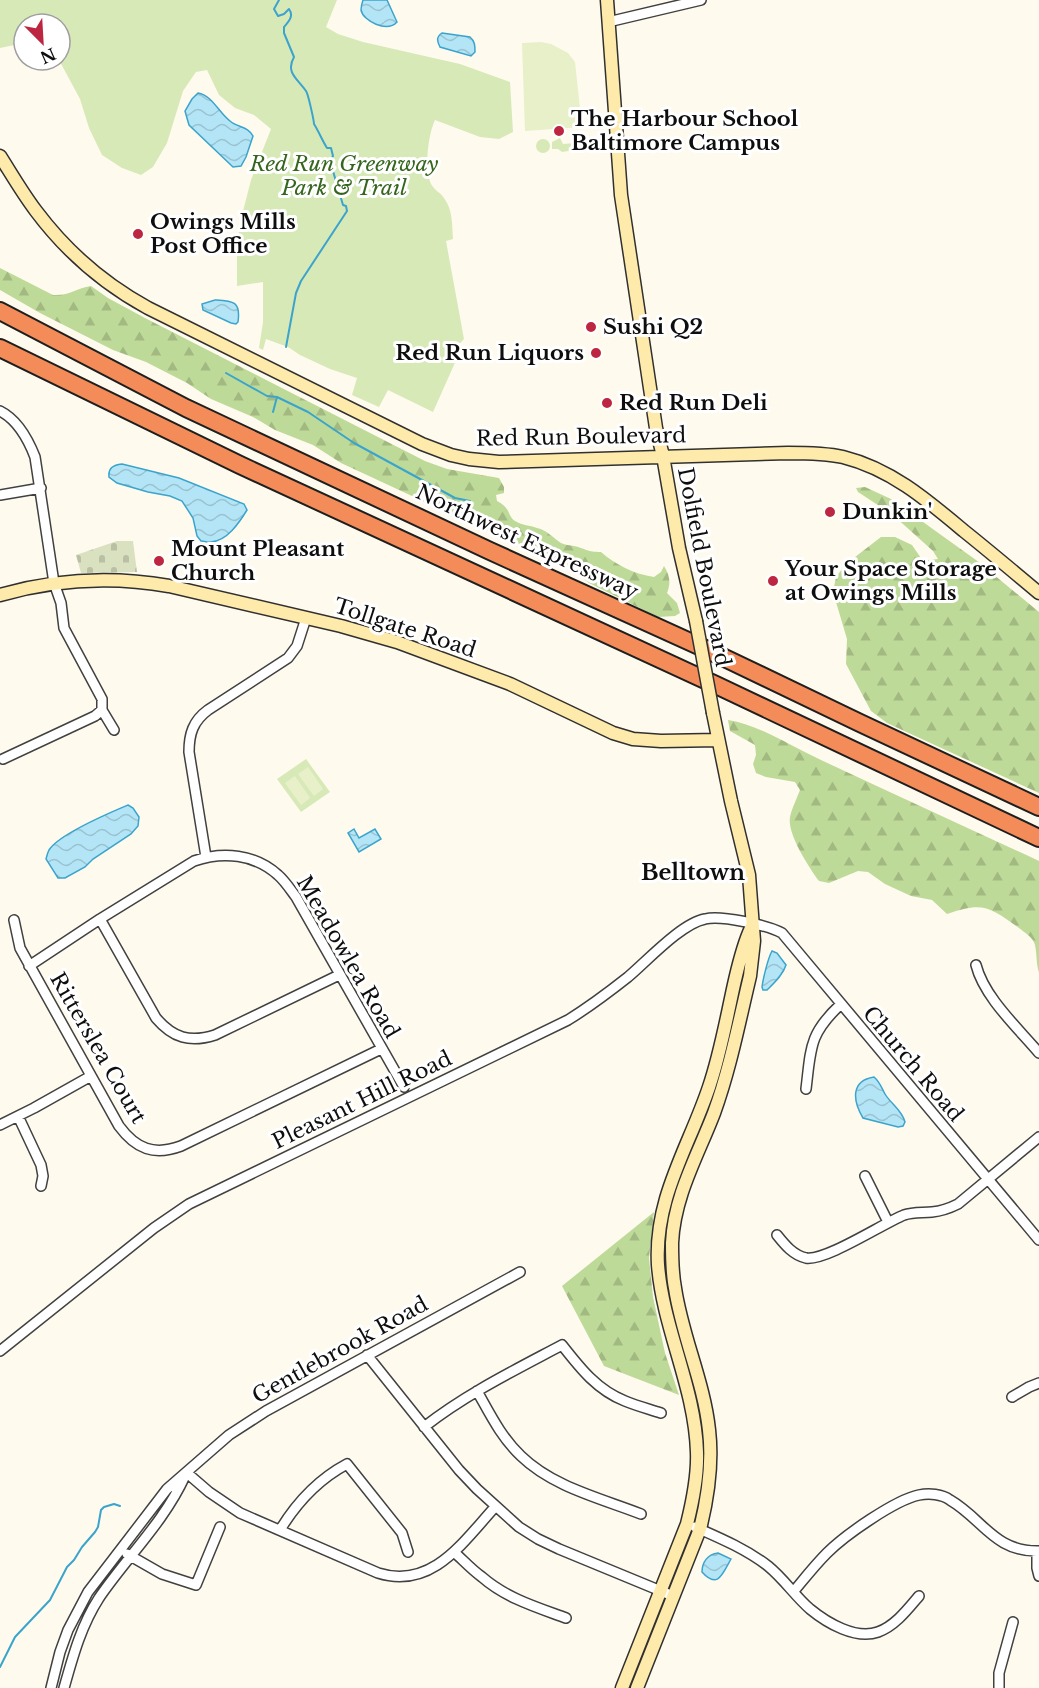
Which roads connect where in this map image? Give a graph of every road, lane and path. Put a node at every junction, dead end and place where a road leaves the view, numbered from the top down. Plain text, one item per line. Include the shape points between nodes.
1 (607, 0) edge
2 (701, 0) edge
3 (608, 22) junction
4 (0, 156) edge
5 (0, 311) edge
6 (0, 348) edge
7 (0, 411) edge
8 (663, 456) junction
9 (41, 488) junction
10 (0, 495) edge
11 (54, 583) junction
12 (1039, 593) edge
13 (0, 595) edge
14 (306, 618) junction
15 (102, 710) junction
16 (114, 730) dead end
17 (718, 740) junction
18 (3, 759) dead end
19 (1039, 807) edge
20 (1039, 838) edge
21 (206, 857) junction
22 (100, 919) junction
23 (14, 920) dead end
24 (753, 924) junction
25 (976, 965) dead end
26 (29, 966) junction
27 (339, 975) junction
28 (840, 1005) junction
29 (381, 1049) junction
30 (1039, 1053) edge
31 (91, 1076) junction
32 (404, 1087) dead end
33 (806, 1089) dead end
34 (18, 1116) junction
35 (0, 1125) edge
36 (1039, 1137) edge
37 (865, 1176) dead end
38 (988, 1179) junction
39 (41, 1186) dead end
40 (888, 1222) junction
41 (777, 1235) dead end
42 (1039, 1240) edge
43 (520, 1272) dead end
44 (0, 1352) edge
45 (367, 1355) junction
46 (1039, 1383) edge
47 (477, 1391) junction
48 (1012, 1397) dead end
49 (661, 1413) dead end
50 (424, 1427) junction
51 (187, 1473) junction
52 (495, 1507) junction
53 (641, 1514) dead end
54 (687, 1524) junction
55 (220, 1527) dead end
56 (700, 1529) junction
57 (280, 1530) junction
58 (120, 1549) junction
59 (1038, 1551) edge
60 (408, 1552) dead end
61 (454, 1552) junction
62 (131, 1556) junction
63 (1039, 1576) edge
64 (661, 1591) junction
65 (794, 1591) junction
66 (673, 1596) junction
67 (919, 1596) dead end
68 (566, 1617) dead end
69 (1013, 1622) dead end
70 (51, 1688) edge
71 (64, 1688) edge
72 (622, 1688) edge
73 (637, 1688) edge
74 (999, 1688) edge

1 - 3 main road, Dolfield Boulevard
2 - 3 street
3 - 8 main road, Dolfield Boulevard via 621,195
4 - 8 main road, Red Run Boulevard via 54,234 114,287 148,308 422,444 451,455 499,462
5 - 19 highway, Northwest Expressway via 195,413
6 - 20 highway via 240,465
7 - 9 street via 21,429 31,447
8 - 12 main road, Red Run Boulevard via 802,453 857,461 893,476 924,497
8 - 17 main road, Dolfield Boulevard, bridge
9 - 10 street
9 - 11 street
11 - 13 main road, Tollgate Road
11 - 14 main road, Tollgate Road via 104,579 142,582
11 - 15 street via 64,628 102,699
14 - 17 main road, Tollgate Road via 367,632 440,657 633,739
14 - 21 street via 297,646 288,658 208,710 191,730 189,752
15 - 16 street
15 - 18 street
17 - 24 main road, Dolfield Boulevard via 749,875
21 - 22 street, Meadowlea Road
21 - 27 street, Meadowlea Road via 245,857 279,875 296,897
22 - 26 street, Meadowlea Road
22 - 27 street via 156,1018 165,1029 185,1038 215,1035
23 - 26 street, Ritterslea Court
24 - 28 street, Church Road via 782,933
24 - 44 street, Pleasant Hill Road via 713,918 695,922 568,1020 189,1204
24 - 54 main road, Dolfield Boulevard via 710,1086 665,1198 659,1237 661,1289 696,1434 696,1479
24 - 56 main road, Dolfield Boulevard via 750,976 730,1062 684,1186 672,1240 674,1287 710,1430 710,1482
25 - 30 street via 986,990
26 - 31 street, Ritterslea Court
27 - 29 street, Meadowlea Road
28 - 33 street via 826,1018 813,1040
28 - 38 street, Church Road
29 - 31 street, Ritterslea Court via 181,1146 162,1151 139,1146 125,1134
29 - 32 street, Meadowlea Road
31 - 34 street
34 - 35 street
34 - 39 street via 40,1165
36 - 38 street
37 - 40 street
38 - 40 street via 950,1208 907,1214
38 - 42 street, Church Road
40 - 41 street via 817,1257 796,1254
43 - 45 street, Gentlebrook Road
45 - 50 street
45 - 51 street, Gentlebrook Road via 246,1423
46 - 48 street
47 - 49 street via 562,1345 598,1385 624,1401
47 - 50 street
47 - 53 street via 513,1448 540,1472
50 - 52 street
51 - 57 street via 226,1504
51 - 58 street, Gentlebrook Road via 167,1489
51 - 62 street, Gentlebrook Road via 176,1496
52 - 61 street
52 - 64 street via 538,1539
54 - 56 street
54 - 64 main road, Dolfield Boulevard
55 - 62 street via 196,1585 162,1574
56 - 65 street via 758,1559
56 - 66 main road, Dolfield Boulevard
57 - 60 street via 310,1489 347,1464 402,1533
57 - 61 street via 378,1573 397,1577 427,1571
58 - 62 street
58 - 70 street, Gentlebrook Road via 73,1620
59 - 63 street
59 - 65 street via 1021,1550 1000,1540 948,1498 919,1495 888,1509 836,1544
61 - 68 street via 496,1588 527,1605
62 - 71 street, Gentlebrook Road via 88,1616
64 - 66 street
64 - 72 main road, Dolfield Boulevard
65 - 67 street via 822,1618 866,1634 884,1629
66 - 73 main road, Dolfield Boulevard
69 - 74 street via 999,1673

